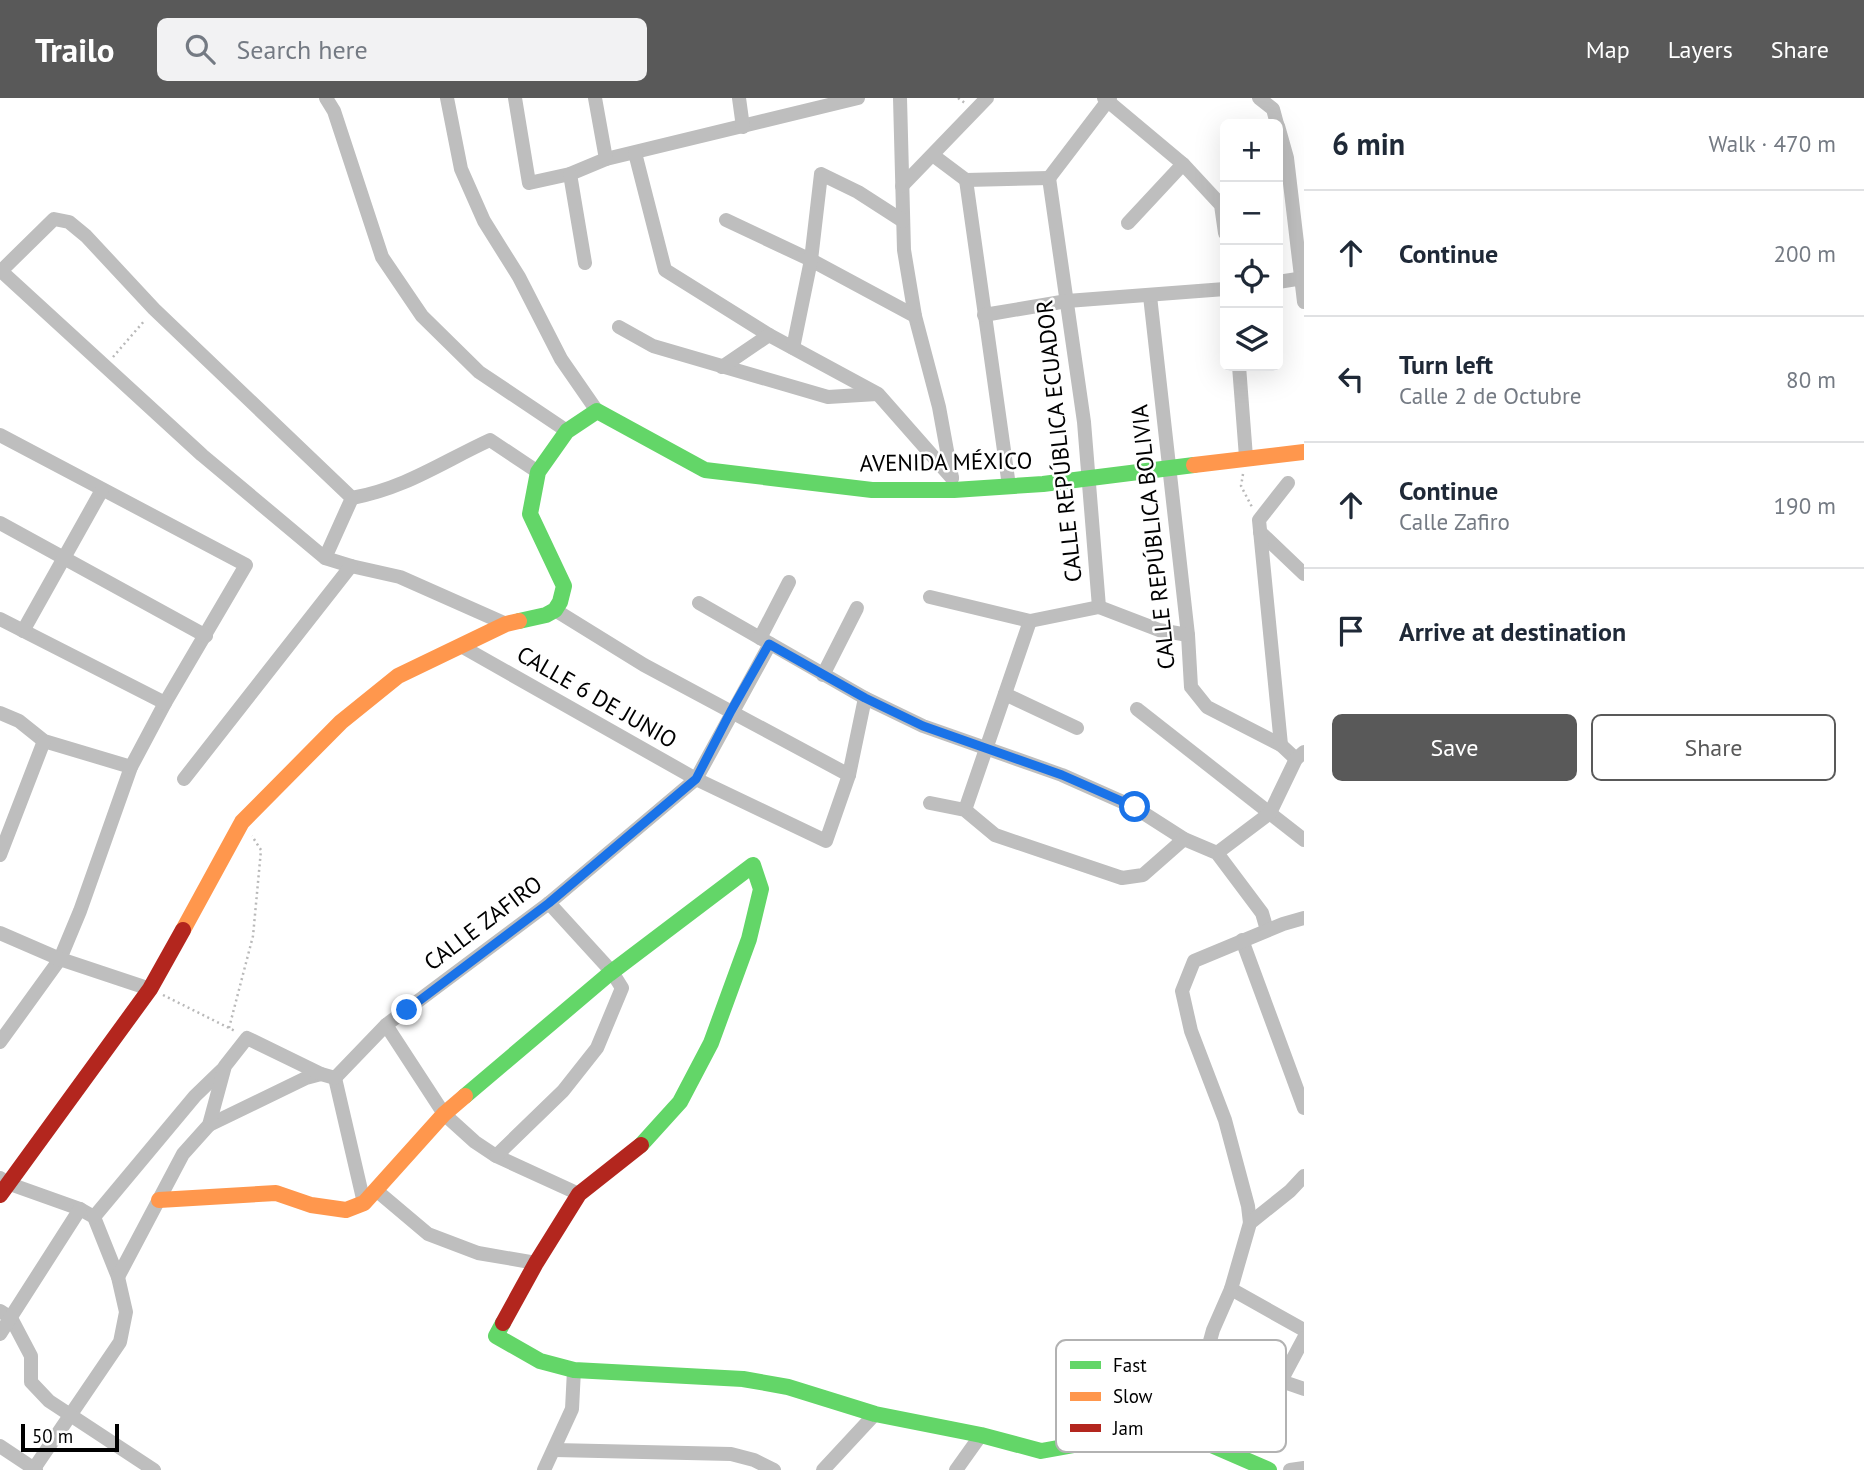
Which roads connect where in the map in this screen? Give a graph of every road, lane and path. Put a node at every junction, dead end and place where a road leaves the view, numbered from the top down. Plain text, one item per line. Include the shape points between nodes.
1 (326, 98) edge
2 (447, 98) edge
3 (515, 98) edge
4 (595, 98) edge
5 (739, 98) edge
6 (858, 98) edge
7 (900, 98) edge
8 (987, 98) edge
9 (1259, 98) edge
10 (1107, 99) edge
11 (1276, 103) edge
12 (743, 127) junction
13 (1283, 145) edge
14 (635, 153) junction
15 (933, 156) junction
16 (606, 159) junction
17 (1183, 164) junction
18 (570, 174) junction
19 (1049, 178) junction
20 (966, 180) junction
21 (902, 186) junction
22 (1220, 204) edge
23 (726, 220) dead end
24 (903, 221) junction
25 (1128, 223) dead end
26 (811, 260) junction
27 (585, 262) dead end
28 (1302, 278) edge
29 (1283, 281) edge
30 (1220, 289) edge
31 (1150, 296) junction
32 (1067, 301) junction
33 (1304, 302) edge
34 (154, 309) junction
35 (984, 315) junction
36 (915, 316) junction
37 (619, 327) dead end
38 (769, 335) junction
39 (793, 348) junction
40 (106, 365) junction
41 (722, 367) junction
42 (1239, 371) edge
43 (878, 394) junction
44 (597, 411) junction
45 (567, 431) junction
46 (0, 435) edge
47 (1304, 452) edge
48 (1246, 457) junction
49 (1169, 468) junction
50 (538, 472) junction
51 (1090, 480) junction
52 (1288, 483) dead end
53 (953, 484) junction
54 (1009, 486) junction
55 (102, 490) junction
56 (352, 498) junction
57 (0, 523) edge
58 (1260, 526) junction
59 (326, 558) junction
60 (65, 560) junction
61 (351, 566) junction
62 (1304, 574) edge
63 (789, 582) dead end
64 (930, 597) dead end
65 (699, 603) dead end
66 (1099, 607) junction
67 (857, 608) dead end
68 (555, 610) junction
69 (0, 619) edge
70 (1030, 621) junction
71 (506, 625) junction
72 (23, 631) junction
73 (1188, 635) junction
74 (206, 636) junction
75 (765, 641) junction
76 (461, 646) junction
77 (824, 675) junction
78 (1005, 694) junction
79 (865, 698) junction
80 (165, 703) junction
81 (1137, 709) dead end
82 (731, 711) junction
83 (0, 713) edge
84 (1077, 728) dead end
85 (44, 741) junction
86 (1282, 745) junction
87 (985, 746) junction
88 (1300, 756) edge
89 (131, 767) junction
90 (849, 775) junction
91 (184, 779) dead end
92 (696, 779) junction
93 (930, 803) dead end
94 (965, 810) junction
95 (1270, 813) junction
96 (242, 822) junction
97 (1184, 839) junction
98 (1304, 840) edge
99 (1217, 853) junction
100 (0, 855) edge
101 (549, 903) junction
102 (1304, 918) edge
103 (1267, 930) junction
104 (0, 933) edge
105 (1242, 940) junction
106 (60, 959) junction
107 (612, 972) junction
108 (150, 989) junction
109 (386, 1025) junction
110 (229, 1028) junction
111 (247, 1038) junction
112 (0, 1042) edge
113 (225, 1066) junction
114 (328, 1076) junction
115 (1304, 1108) edge
116 (444, 1114) junction
117 (209, 1125) junction
118 (496, 1156) junction
119 (1304, 1176) edge
120 (2, 1185) edge
121 (377, 1191) junction
122 (579, 1194) junction
123 (159, 1200) junction
124 (364, 1203) junction
125 (80, 1209) junction
126 (94, 1217) junction
127 (1250, 1223) junction
128 (536, 1264) junction
129 (118, 1277) junction
130 (1231, 1289) junction
131 (6, 1314) edge
132 (1304, 1330) edge
133 (0, 1334) edge
134 (1304, 1338) edge
135 (1210, 1340) edge
136 (574, 1370) junction
137 (1286, 1372) edge
138 (1286, 1383) edge
139 (1304, 1389) edge
140 (875, 1414) junction
141 (71, 1416) junction
142 (981, 1434) junction
143 (0, 1446) edge
144 (1056, 1448) edge
145 (555, 1450) junction
146 (1229, 1452) edge
147 (1304, 1468) edge
148 (34, 1470) edge
149 (154, 1470) edge
150 (544, 1470) edge
151 (774, 1470) edge
152 (823, 1470) edge
153 (956, 1470) edge
154 (1269, 1470) edge
155 (1290, 1470) edge

1 - 45 street via 382,257 422,317 479,372
2 - 44 street via 461,169 484,221 561,359
3 - 18 street via 529,183
4 - 16 street
5 - 12 street
6 - 12 street
7 - 21 street
8 - 15 street
9 - 11 street
10 - 17 street
10 - 19 street
12 - 14 street
13 - 28 street
14 - 16 street
14 - 38 street via 666,270
15 - 20 street
15 - 21 street
16 - 18 street
17 - 22 street
17 - 25 street
18 - 27 street
19 - 20 street
19 - 32 street, CALLE REPÚBLICA ECUADOR
20 - 35 street
21 - 24 street
23 - 26 street
24 - 26 street via 821,174
24 - 36 street
26 - 36 street
26 - 39 street
28 - 29 street
28 - 33 street
30 - 31 street
31 - 32 street
31 - 49 street, CALLE REPÚBLICA BOLIVIA
32 - 35 street
32 - 51 street, CALLE REPÚBLICA ECUADOR
34 - 40 path
34 - 40 street via 69,222 54,219 1,271
34 - 56 street
35 - 54 street
36 - 53 street
37 - 41 street via 653,346
38 - 39 street
38 - 41 street
39 - 43 street
40 - 59 street via 202,455
41 - 43 street via 828,397
42 - 48 street
43 - 53 street
44 - 45 street
44 - 53 street, AVENIDA MÉXICO via 705,470 872,490
45 - 50 street
46 - 55 street
47 - 48 street, AVENIDA MÉXICO
48 - 49 street, AVENIDA MÉXICO
48 - 58 path via 1241,486
49 - 51 street, AVENIDA MÉXICO
49 - 73 street, CALLE REPÚBLICA BOLIVIA
50 - 56 street via 490,440 382,493
50 - 68 street via 530,514 564,586
51 - 54 street, AVENIDA MÉXICO
51 - 66 street, CALLE REPÚBLICA ECUADOR
52 - 58 street
53 - 54 street, AVENIDA MÉXICO
55 - 60 street
55 - 74 street via 246,565
56 - 59 street
57 - 60 street
58 - 62 street
58 - 86 street
59 - 61 street
60 - 72 street
60 - 74 street
61 - 71 street via 400,577
61 - 91 street
63 - 75 street
64 - 70 street
65 - 75 street
66 - 70 street
66 - 73 street, CALLE REPÚBLICA ECUADOR
67 - 77 street
68 - 71 street
68 - 82 street
69 - 72 street
70 - 78 street
71 - 76 street
72 - 80 street
73 - 86 street, CALLE REPÚBLICA BOLIVIA via 1191,687 1207,707
74 - 80 street
75 - 77 street
75 - 82 street
76 - 92 street, CALLE 6 DE JUNIO
76 - 96 street via 398,676 341,722
77 - 79 street
78 - 84 street
78 - 87 street
79 - 87 street via 923,726
79 - 90 street
80 - 89 street
81 - 95 street
82 - 90 street
82 - 92 street
83 - 85 street
85 - 89 street
85 - 100 street
86 - 88 street, CALLE REPÚBLICA BOLIVIA
87 - 94 street
87 - 97 street via 1135,807
88 - 95 street
89 - 106 street
90 - 92 street, CALLE 6 DE JUNIO via 825,841
92 - 101 street, CALLE ZAFIRO
93 - 94 street
94 - 97 street via 995,835 1122,878 1143,875
95 - 98 street
95 - 99 street
96 - 108 street
96 - 110 path via 261,850 254,936
97 - 99 street
99 - 103 street via 1262,913
101 - 107 street
101 - 109 street, CALLE ZAFIRO
102 - 103 street
103 - 105 street
104 - 106 street
105 - 115 street
105 - 127 street via 1194,961 1182,992 1191,1031 1225,1120
106 - 108 street
106 - 112 street
107 - 116 street
107 - 118 street via 622,988 597,1048 563,1091
107 - 122 street via 754,865 761,889 749,939 711,1043 680,1102 647,1140
108 - 110 path
108 - 120 street
109 - 114 street, CALLE ZAFIRO
109 - 116 street
110 - 111 path
111 - 113 street
111 - 114 street
113 - 117 street
113 - 126 street
114 - 117 street via 306,1078
114 - 124 street
116 - 118 street
116 - 121 street
117 - 123 street via 183,1154
118 - 122 street
119 - 127 street
120 - 125 street
121 - 124 street
121 - 128 street via 428,1234 478,1253
122 - 128 street
123 - 124 street via 276,1193 346,1210
123 - 129 street
125 - 126 street
125 - 131 street
126 - 129 street
127 - 130 street
128 - 136 street via 496,1336 540,1361
129 - 141 street via 126,1312 120,1342
130 - 132 street
130 - 135 street
131 - 133 street
131 - 141 street via 31,1356 31,1382
134 - 137 street
136 - 140 street via 743,1379 788,1387
136 - 145 street via 572,1409
138 - 139 street
140 - 142 street
140 - 152 street
141 - 148 street
141 - 149 street
142 - 144 street via 1041,1451
142 - 153 street
143 - 148 street
145 - 150 street
145 - 151 street via 731,1454
146 - 154 street
147 - 155 street

